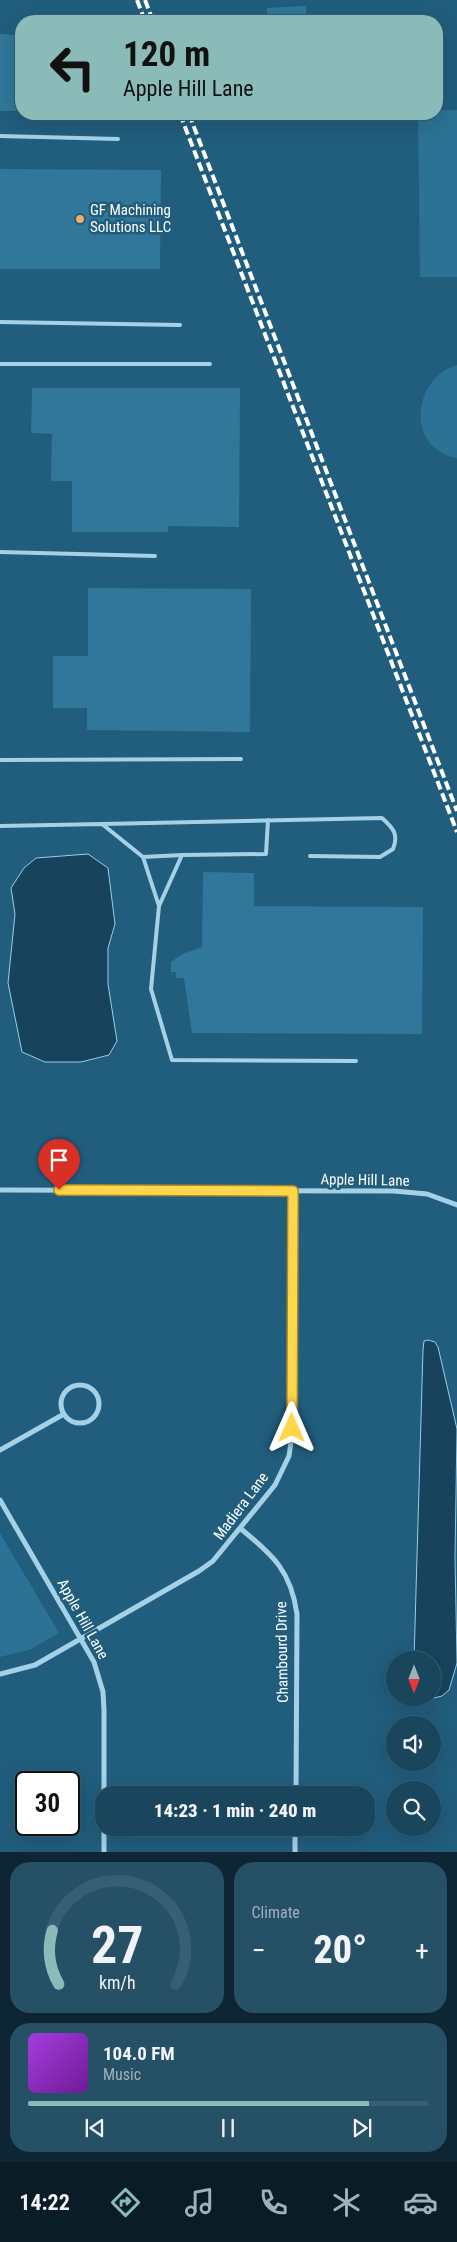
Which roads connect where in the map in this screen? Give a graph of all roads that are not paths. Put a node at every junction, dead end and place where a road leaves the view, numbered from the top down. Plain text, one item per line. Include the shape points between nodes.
1 (0, 136) edge
2 (118, 139) dead end
3 (0, 322) edge
4 (180, 325) dead end
5 (0, 364) edge
6 (210, 364) dead end
7 (0, 552) edge
8 (155, 556) dead end
9 (241, 759) dead end
10 (0, 760) edge
11 (268, 820) junction
12 (102, 824) junction
13 (0, 826) edge
14 (182, 855) junction
15 (310, 856) dead end
16 (143, 857) junction
17 (159, 906) junction
18 (356, 1061) dead end
19 (0, 1190) edge
20 (293, 1191) junction
21 (457, 1205) edge
22 (64, 1414) junction
23 (0, 1450) edge
24 (0, 1500) edge
25 (241, 1529) junction
26 (81, 1640) junction
27 (0, 1674) edge
28 (296, 1786) edge
29 (295, 1836) edge
30 (104, 1852) edge
31 (295, 1852) edge

1 - 2 lane
3 - 4 lane
5 - 6 lane
7 - 8 lane
9 - 10 lane
11 - 12 lane
11 - 14 lane via 266,854
11 - 15 lane via 382,818 394,829 397,839 393,849 380,856
12 - 13 lane
12 - 16 lane
14 - 16 lane
14 - 17 lane
16 - 17 lane
17 - 18 lane via 151,989 172,1060
19 - 20 street, Apple Hill Lane
20 - 21 street, Apple Hill Lane via 394,1191 427,1194
20 - 25 street, Madiera Lane via 292,1428 288,1456 275,1485
22 - 22 street via 74,1422 86,1422 96,1414 97,1396 89,1388 71,1388 61,1403
22 - 23 street
24 - 26 street, Apple Hill Lane
25 - 26 street, Madiera Lane via 225,1549 199,1571
25 - 28 street, Chambourd Drive via 284,1571 294,1597 297,1614
26 - 27 street, Madiera Lane via 35,1665
26 - 30 street, Apple Hill Lane via 94,1662 103,1692
29 - 31 street

